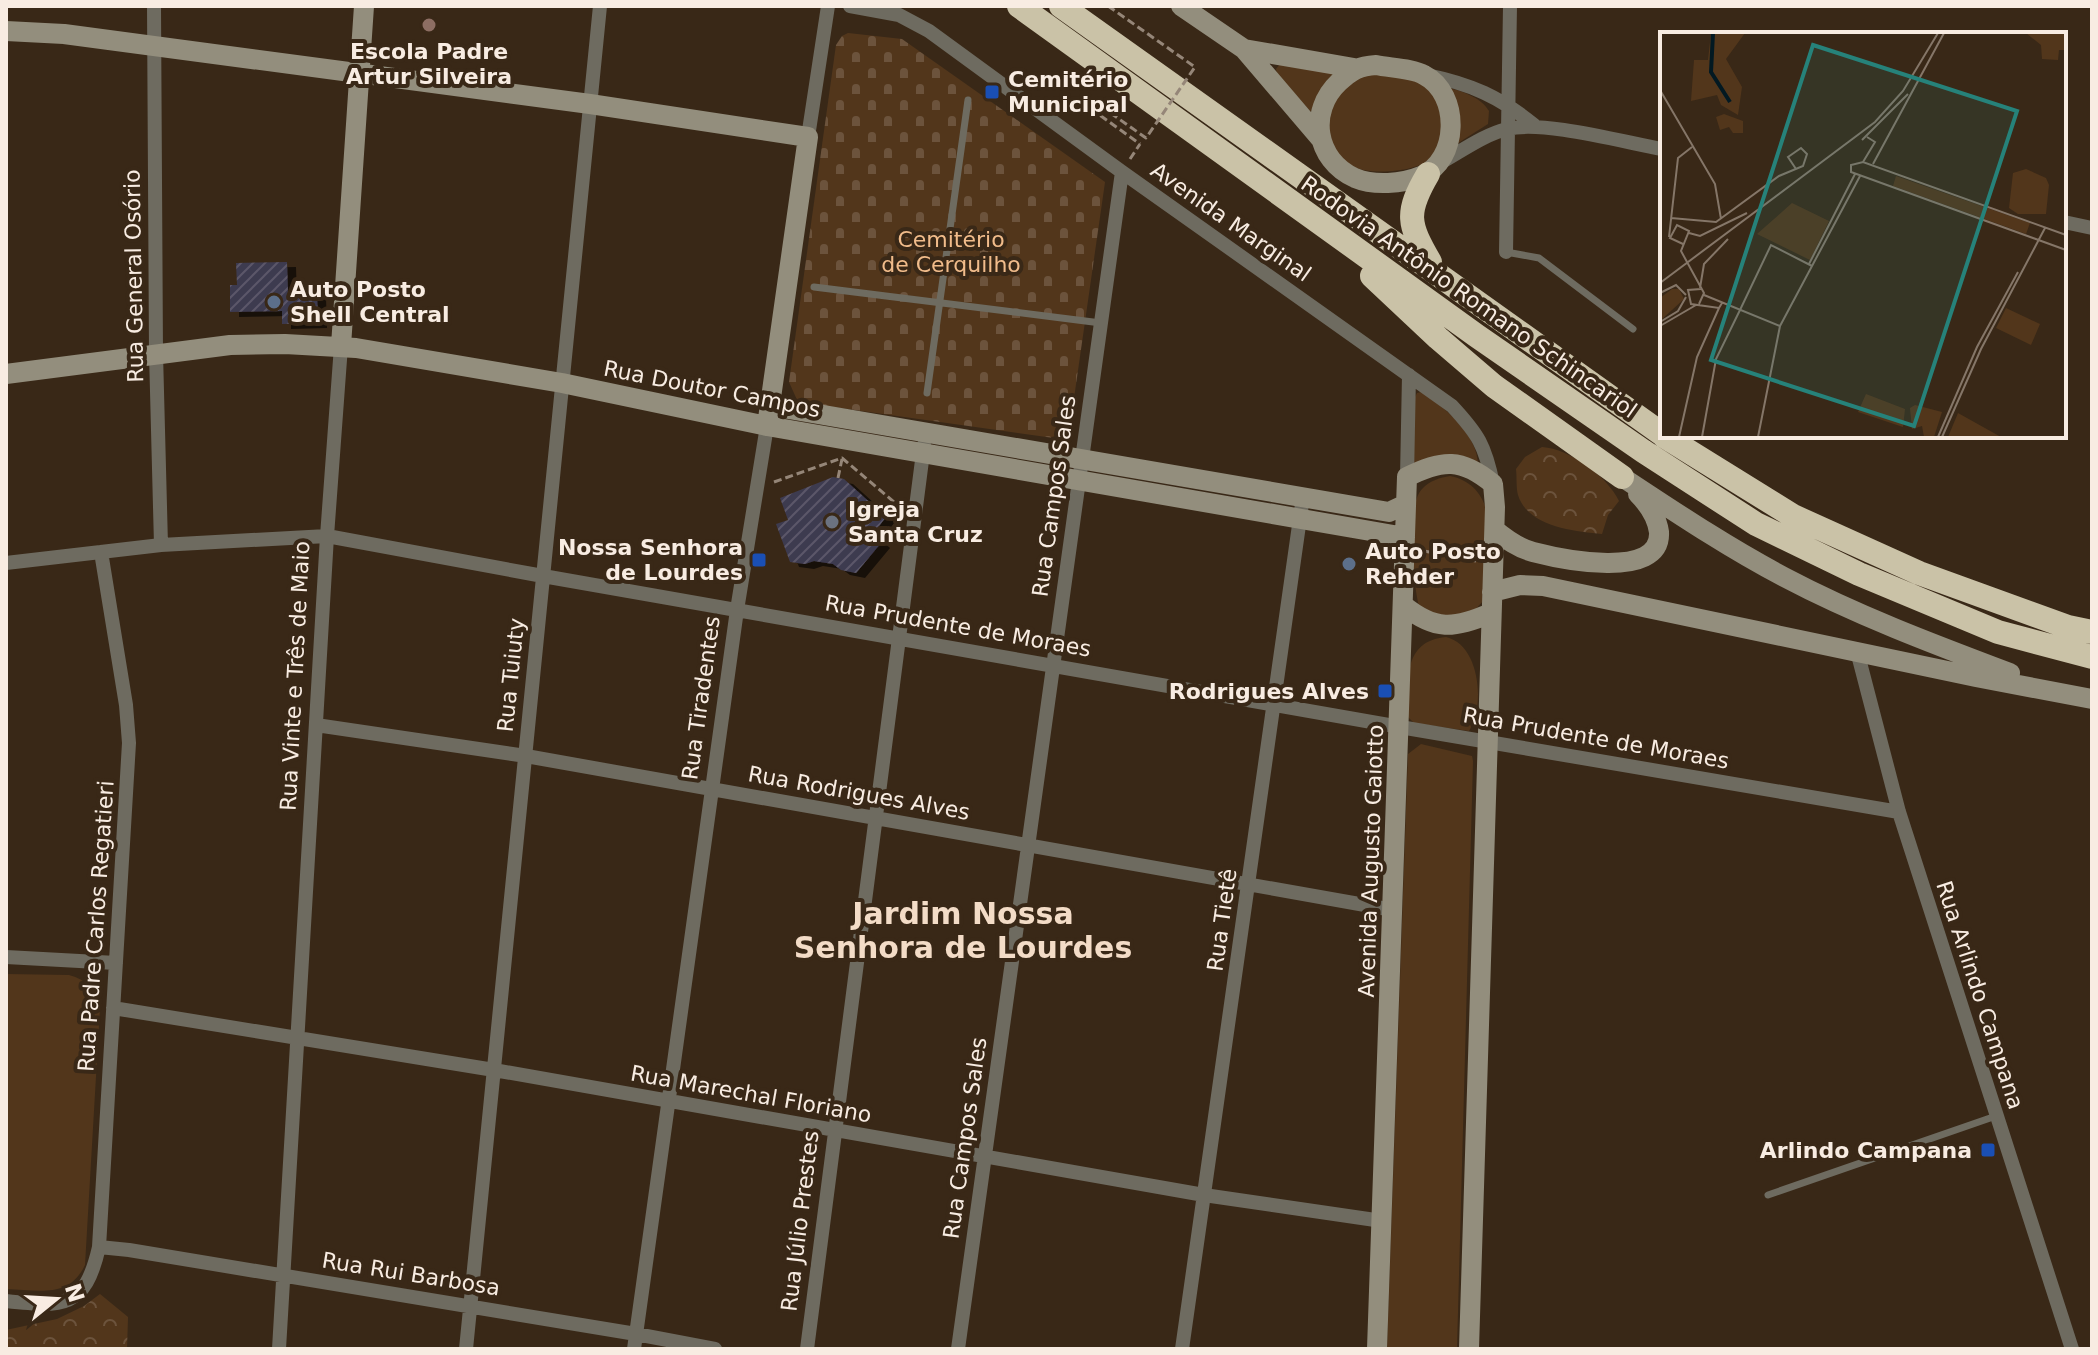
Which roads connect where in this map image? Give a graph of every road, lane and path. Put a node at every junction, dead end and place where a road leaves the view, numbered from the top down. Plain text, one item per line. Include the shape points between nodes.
1 (154, 6) edge
2 (364, 6) edge
3 (600, 6) edge
4 (828, 6) edge
5 (850, 6) edge
6 (1019, 6) edge
7 (1061, 6) edge
8 (1108, 6) edge
9 (1181, 6) edge
10 (1510, 6) edge
11 (6, 31) edge
12 (154, 47) junction
13 (1244, 49) junction
14 (1354, 68) junction
15 (1424, 74) junction
16 (359, 75) junction
17 (968, 100) dead end
18 (590, 104) junction
19 (1508, 105) junction
20 (1534, 125) junction
21 (1508, 129) junction
22 (808, 137) junction
23 (1320, 138) junction
24 (1140, 144) dead end
25 (1660, 149) edge
26 (1434, 168) junction
27 (1122, 172) junction
28 (1307, 214) junction
29 (2066, 222) edge
30 (2092, 228) edge
31 (1506, 252) joint
32 (1435, 271) junction
33 (814, 287) dead end
34 (939, 303) junction
35 (1101, 323) junction
36 (1633, 329) dead end
37 (341, 346) junction
38 (156, 353) junction
39 (6, 374) edge
40 (1409, 375) junction
41 (562, 383) junction
42 (927, 393) dead end
43 (771, 401) junction
44 (767, 426) junction
45 (1660, 433) edge
46 (1668, 438) edge
47 (924, 443) junction
48 (1080, 469) junction
49 (1407, 477) junction
50 (1622, 477) junction
51 (758, 484) junction
52 (1493, 484) junction
53 (1303, 497) junction
54 (1406, 504) junction
55 (915, 512) junction
56 (1300, 519) junction
57 (1495, 530) junction
58 (327, 536) junction
59 (1405, 542) junction
60 (161, 545) junction
61 (101, 552) junction
62 (6, 563) edge
63 (1494, 564) junction
64 (543, 576) junction
65 (1492, 603) junction
66 (1403, 605) junction
67 (737, 610) junction
68 (2092, 632) edge
69 (899, 637) junction
70 (1857, 651) junction
71 (2092, 657) edge
72 (1053, 665) junction
73 (2051, 689) junction
74 (2092, 699) edge
75 (1274, 703) junction
76 (316, 725) junction
77 (1400, 727) junction
78 (1487, 741) junction
79 (526, 756) junction
80 (712, 790) junction
81 (1899, 812) junction
82 (875, 819) junction
83 (1028, 844) junction
84 (1250, 883) junction
85 (1393, 910) junction
86 (6, 957) edge
87 (116, 963) junction
88 (113, 1008) junction
89 (297, 1039) junction
90 (494, 1070) junction
91 (669, 1102) junction
92 (1996, 1116) junction
93 (834, 1132) junction
94 (985, 1156) junction
95 (1204, 1195) junction
96 (1768, 1195) dead end
97 (1382, 1221) junction
98 (99, 1247) junction
99 (283, 1275) junction
100 (6, 1301) edge
101 (471, 1306) junction
102 (635, 1341) edge
103 (279, 1349) edge
104 (466, 1349) edge
105 (715, 1349) edge
106 (807, 1349) edge
107 (958, 1349) edge
108 (1182, 1349) edge
109 (1377, 1349) edge
110 (1469, 1349) edge
111 (2072, 1349) edge

1 - 12 street, Rua General Osório
2 - 16 street, Rua Vinte e Três de Maio
3 - 18 street, Rua Tuiuty
4 - 22 street, Rua Tiradentes
5 - 27 street, Avenida Marginal via 912,20
6 - 28 highway, Rodovia Antônio Romano Schincariol
7 - 32 highway, Rodovia Antônio Romano Schincariol
8 - 24 path, bridge via 1195,67 1146,138 1085,95 1080,101
9 - 13 street
10 - 19 street
11 - 12 street
12 - 16 street
12 - 38 street, Rua General Osório
13 - 14 street
13 - 23 street
14 - 15 street via 1376,65
14 - 23 street via 1326,97 1319,112
15 - 19 street
15 - 26 street via 1443,97 1452,128
16 - 18 street
16 - 37 street, Rua Vinte e Três de Maio
17 - 34 lane
18 - 22 street
18 - 41 street, Rua Tuiuty
19 - 20 street
19 - 21 street
20 - 21 street
20 - 25 street
21 - 26 street
21 - 31 street
22 - 43 street, Rua Tiradentes
23 - 26 street via 1333,161 1365,181 1399,182
26 - 32 highway via 1415,196 1410,216 1413,233
27 - 35 street, Rua Campos Sales
27 - 40 street, Avenida Marginal
28 - 50 highway via 1494,386
28 - 71 highway, Rodovia Antônio Romano Schincariol via 1618,434 1756,524 1998,632
29 - 30 street
31 - 36 lane via 1539,258
32 - 45 highway, Rodovia Antônio Romano Schincariol
33 - 34 lane
34 - 35 lane
34 - 42 lane
35 - 48 street, Rua Campos Sales
37 - 38 street, Rua Doutor Campos via 230,345
37 - 41 street, Rua Doutor Campos
37 - 58 street, Rua Vinte e Três de Maio
38 - 39 street, Rua Doutor Campos
38 - 60 street, Rua General Osório
40 - 49 street, Avenida Augusto Gaiotto
40 - 52 street, Avenida Marginal via 1452,406 1478,434
41 - 44 street, Rua Doutor Campos
41 - 64 street, Rua Tuiuty
43 - 44 street, Rua Tiradentes
43 - 47 street, Rua Doutor Campos
44 - 47 street, Rua Doutor Campos
44 - 51 street, Rua Tiradentes
46 - 68 highway, Rodovia Antônio Romano Schincariol via 1821,529 1919,573
47 - 48 street, Rua Doutor Campos
47 - 55 street, Rua Júlio Prestes
48 - 53 street, Rua Doutor Campos
48 - 56 street, Rua Doutor Campos
48 - 72 street, Rua Campos Sales
49 - 52 street via 1451,463 1480,472
49 - 54 street, Avenida Augusto Gaiotto
50 - 57 street via 1658,522 1654,551 1638,561 1596,562 1533,552
50 - 73 street via 1784,577 1854,611
51 - 55 path via 842,458 903,510
51 - 67 street, Rua Tiradentes
52 - 57 street
53 - 54 street, Rua Doutor Campos via 1389,512
53 - 56 street, Rua Tietê
54 - 59 street, Avenida Augusto Gaiotto
55 - 69 street, Rua Júlio Prestes
56 - 59 street, Rua Doutor Campos
56 - 75 street, Rua Tietê
57 - 63 street
58 - 60 street, Rua Prudente de Moraes
58 - 64 street, Rua Prudente de Moraes
58 - 76 street, Rua Vinte e Três de Maio
59 - 63 path
59 - 66 street, Avenida Augusto Gaiotto
60 - 61 street, Rua Prudente de Moraes
61 - 62 street, Rua Prudente de Moraes
61 - 87 street, Rua Padre Carlos Regatieri via 129,743
63 - 65 street
64 - 67 street, Rua Prudente de Moraes
64 - 79 street, Rua Tuiuty
65 - 66 street via 1463,624 1444,626 1419,618
65 - 70 street via 1520,585 1543,586
65 - 78 street
66 - 77 street, Avenida Augusto Gaiotto
67 - 69 street, Rua Prudente de Moraes
67 - 80 street, Rua Tiradentes
69 - 72 street, Rua Prudente de Moraes
69 - 82 street, Rua Júlio Prestes
70 - 73 street
70 - 81 street, Rua Arlindo Campana
72 - 75 street, Rua Prudente de Moraes
72 - 83 street, Rua Campos Sales
73 - 74 street
75 - 77 street, Rua Prudente de Moraes
75 - 84 street, Rua Tietê
76 - 79 street, Rua Rodrigues Alves
76 - 89 street, Rua Vinte e Três de Maio
77 - 78 street, Rua Prudente de Moraes
77 - 85 street, Avenida Augusto Gaiotto
78 - 81 street, Rua Prudente de Moraes
78 - 110 street
79 - 80 street, Rua Rodrigues Alves
79 - 90 street, Rua Tuiuty
80 - 82 street, Rua Rodrigues Alves
80 - 91 street, Rua Tiradentes
81 - 92 street, Rua Arlindo Campana
82 - 83 street, Rua Rodrigues Alves
82 - 93 street, Rua Júlio Prestes
83 - 84 street, Rua Rodrigues Alves
83 - 94 street, Rua Campos Sales
84 - 85 street, Rua Rodrigues Alves
84 - 95 street, Rua Tietê
85 - 97 street, Avenida Augusto Gaiotto
86 - 87 street
87 - 88 street, Rua Padre Carlos Regatieri
88 - 89 street, Rua Marechal Floriano
88 - 98 street, Rua Padre Carlos Regatieri
89 - 90 street, Rua Marechal Floriano
89 - 99 street, Rua Vinte e Três de Maio
90 - 91 street, Rua Marechal Floriano
90 - 101 street, Rua Tuiuty
91 - 93 street, Rua Marechal Floriano
91 - 102 street, Rua Tiradentes
92 - 96 lane
92 - 111 street, Rua Arlindo Campana
93 - 94 street, Rua Marechal Floriano
93 - 106 street, Rua Júlio Prestes
94 - 95 street, Rua Marechal Floriano
94 - 107 street, Rua Campos Sales
95 - 97 street, Rua Marechal Floriano
95 - 108 street, Rua Tietê
97 - 109 street, Avenida Augusto Gaiotto
98 - 99 street, Rua Rui Barbosa
98 - 100 street, Rua Padre Carlos Regatieri via 83,1290 73,1298 42,1305
99 - 101 street, Rua Rui Barbosa
99 - 103 street, Rua Vinte e Três de Maio
101 - 102 street, Rua Rui Barbosa
101 - 104 street, Rua Tuiuty
102 - 105 street, Rua Rui Barbosa

